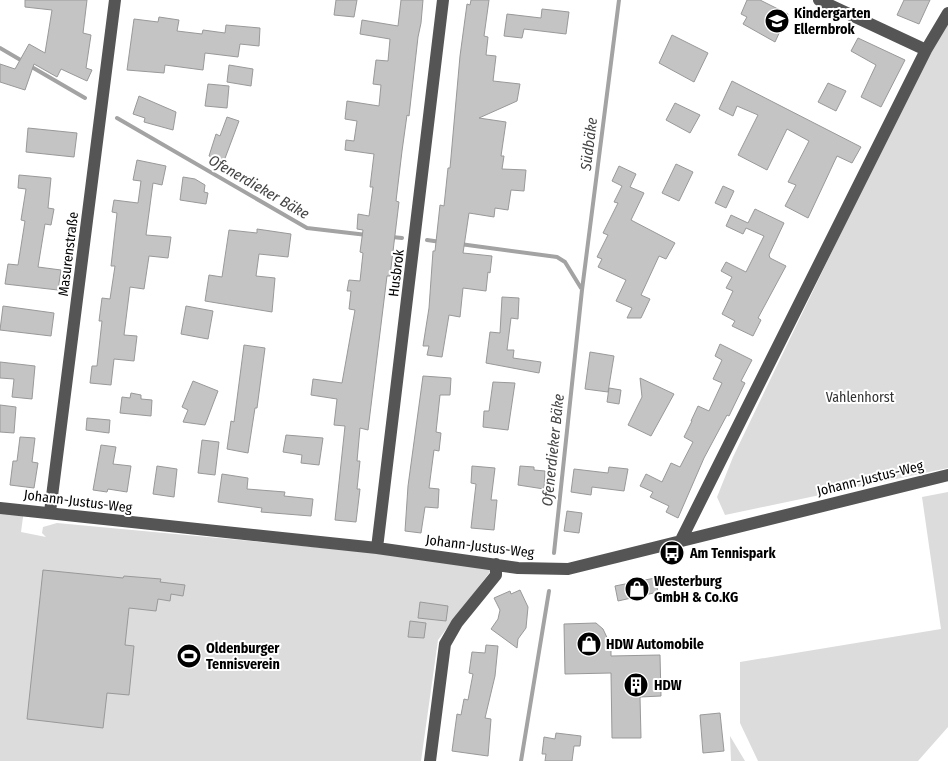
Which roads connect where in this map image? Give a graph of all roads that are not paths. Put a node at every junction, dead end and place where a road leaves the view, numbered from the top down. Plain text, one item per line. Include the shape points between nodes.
1 (115, 0) edge
2 (444, 0) edge
3 (819, 0) edge
4 (948, 13) edge
5 (926, 50) junction
6 (948, 475) edge
7 (0, 508) edge
8 (50, 512) junction
9 (681, 540) junction
10 (377, 548) junction
11 (496, 564) junction
12 (430, 761) edge

1 - 8 street, Masurenstraße
2 - 10 street, Husbrok
3 - 5 street
4 - 5 street
5 - 9 street
6 - 9 street, Johann-Justus-Weg
7 - 8 street, Johann-Justus-Weg
8 - 10 street, Johann-Justus-Weg
9 - 11 street, Johann-Justus-Weg via 568,569
10 - 11 street, Johann-Justus-Weg
11 - 12 street via 496,575 444,644

